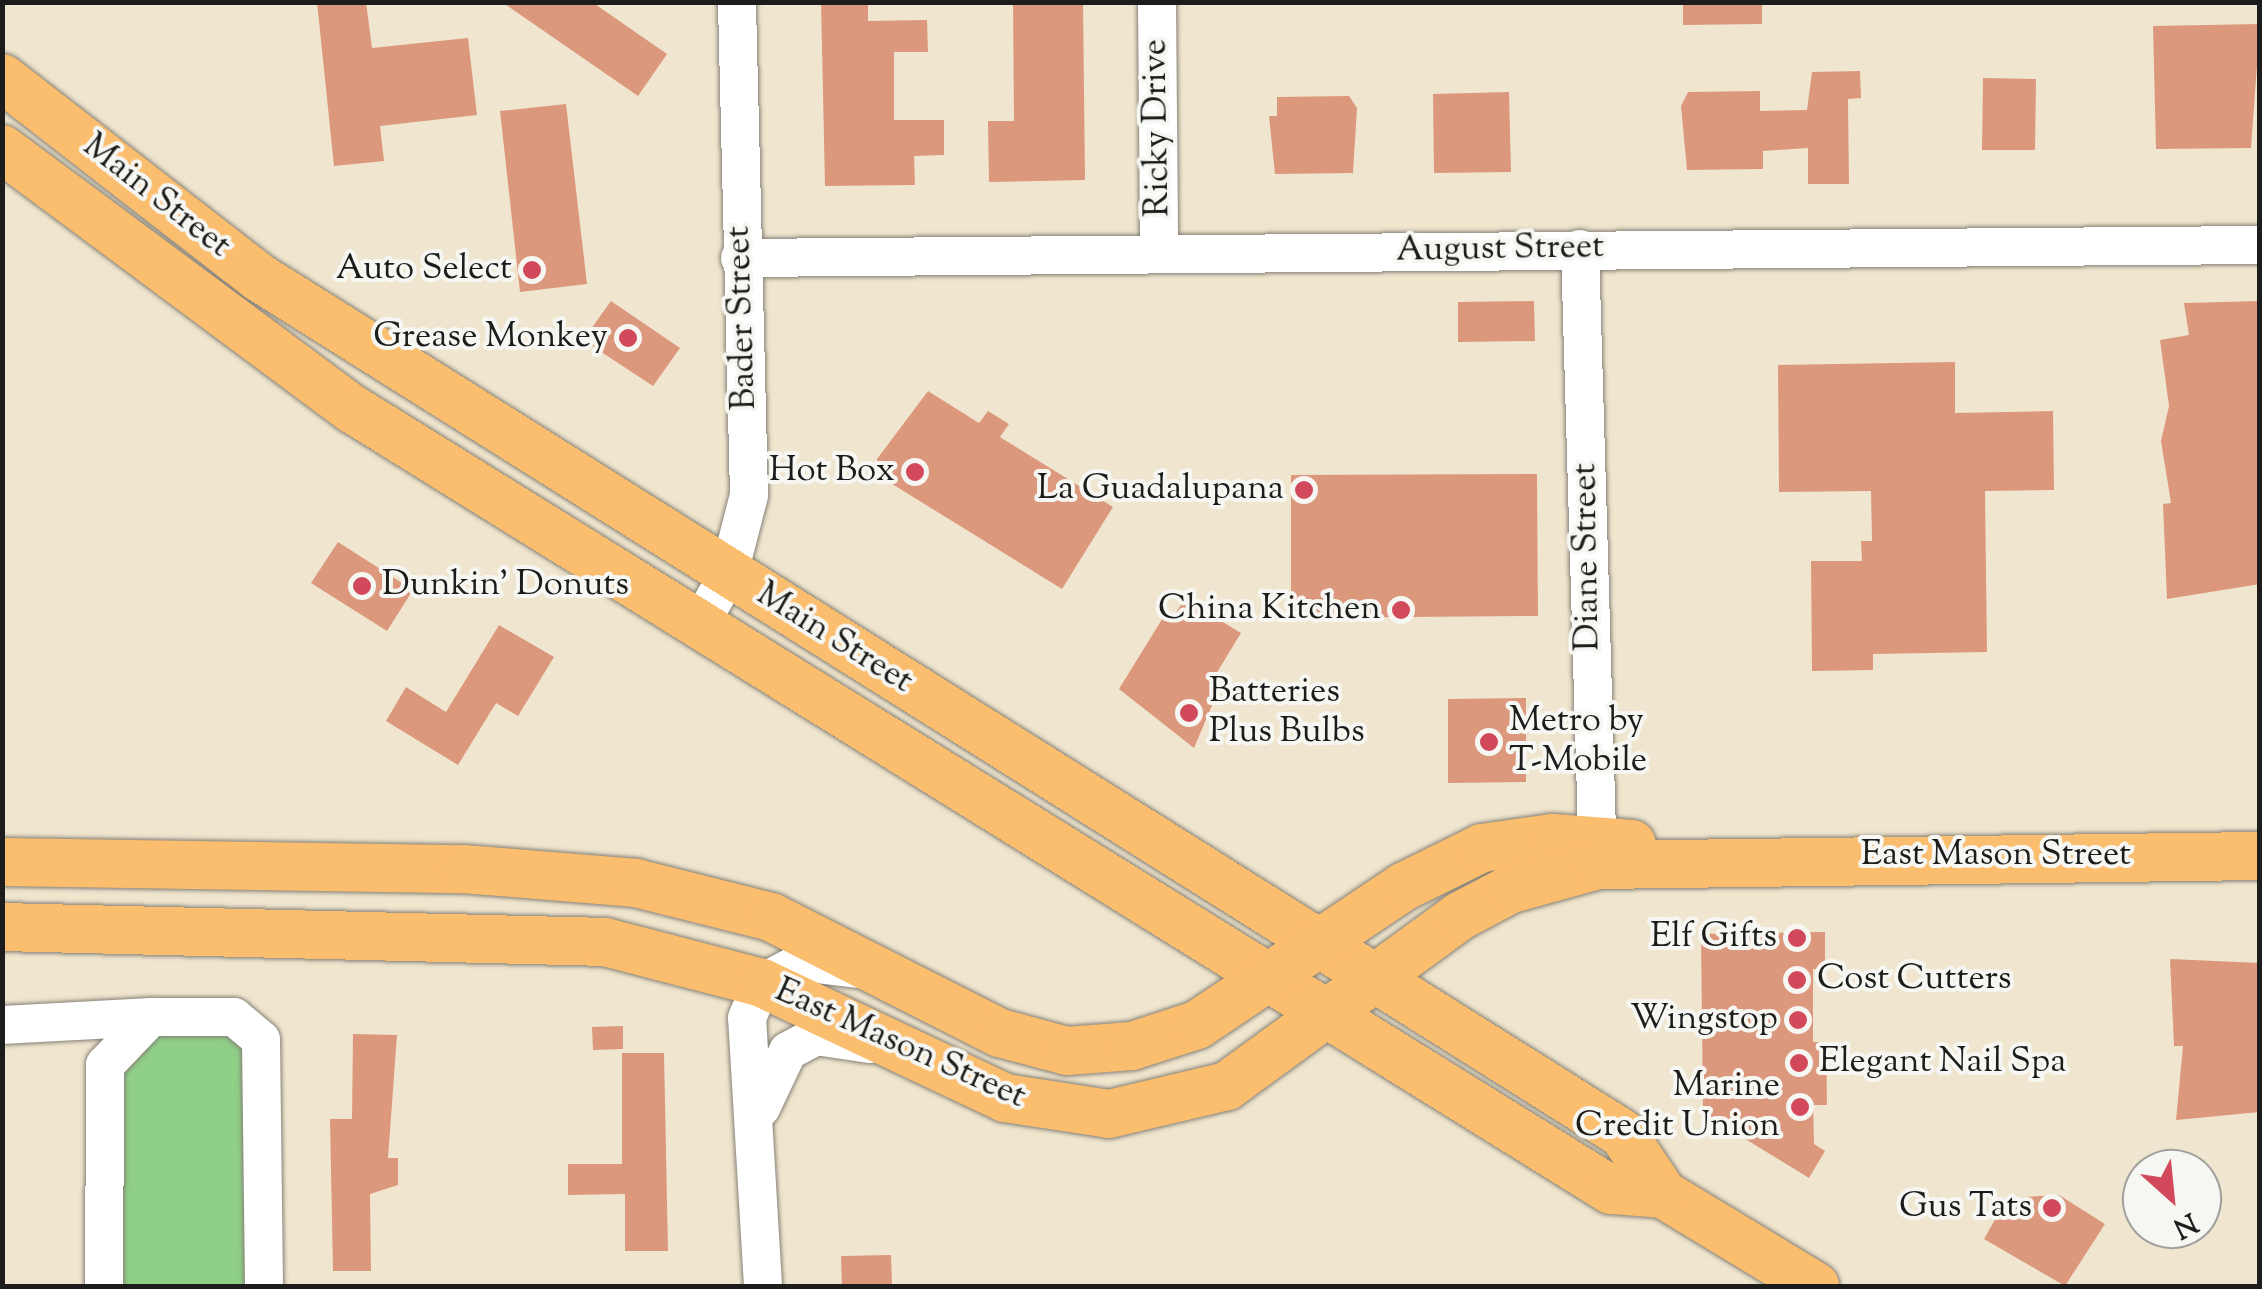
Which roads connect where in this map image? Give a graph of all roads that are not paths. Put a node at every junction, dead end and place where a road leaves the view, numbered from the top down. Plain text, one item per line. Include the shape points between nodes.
1 (737, 2) edge
2 (1157, 2) edge
3 (2, 78) edge
4 (2, 149) edge
5 (2260, 245) edge
6 (1580, 249) junction
7 (1160, 253) junction
8 (740, 258) junction
9 (729, 573) junction
10 (700, 622) junction
11 (1597, 852) junction
12 (2260, 856) edge
13 (2, 862) edge
14 (2, 927) edge
15 (1319, 941) junction
16 (888, 973) junction
17 (1272, 974) junction
18 (1378, 976) junction
19 (755, 1001) junction
20 (1336, 1012) junction
21 (151, 1017) junction
22 (2, 1025) edge
23 (48, 1026) junction
24 (895, 1047) junction
25 (105, 1065) junction
26 (758, 1115) junction
27 (1664, 1194) junction
28 (104, 1286) edge
29 (264, 1286) edge
30 (763, 1286) edge
31 (1815, 1286) edge

1 - 8 street, Bader Street
2 - 7 street, Ricky Drive
3 - 9 main road, Main Street via 260,278
4 - 10 main road, Main Street via 354,410
5 - 6 street, August Street
6 - 7 street, August Street
6 - 11 street, Diane Street
7 - 8 street, August Street
8 - 9 street, Bader Street via 749,495
9 - 10 street, Bader Street
9 - 15 main road, Main Street
10 - 17 main road, Main Street
11 - 12 main road, East Mason Street
11 - 15 main road, East Mason Street via 1482,848
11 - 18 main road, East Mason Street via 1481,904
13 - 16 main road, East Mason Street via 427,868 636,883 771,917
14 - 19 main road, East Mason Street via 605,942 692,958
15 - 17 main road, East Mason Street
15 - 18 main road, Main Street
16 - 17 main road, East Mason Street via 1000,1033 1067,1051 1132,1046 1197,1025
16 - 19 street via 801,962
17 - 20 main road, Main Street
18 - 20 main road, East Mason Street
18 - 27 main road, Main Street via 1623,1134
19 - 24 main road, East Mason Street
19 - 26 street
20 - 24 main road, East Mason Street via 1226,1086 1109,1114 1005,1098
20 - 27 main road, Main Street via 1611,1190
21 - 23 street
21 - 25 street
21 - 29 street via 234,1017 260,1040
22 - 23 street
23 - 25 street
24 - 26 street via 816,1036 773,1069
25 - 28 street
26 - 30 street
27 - 31 main road, Main Street

